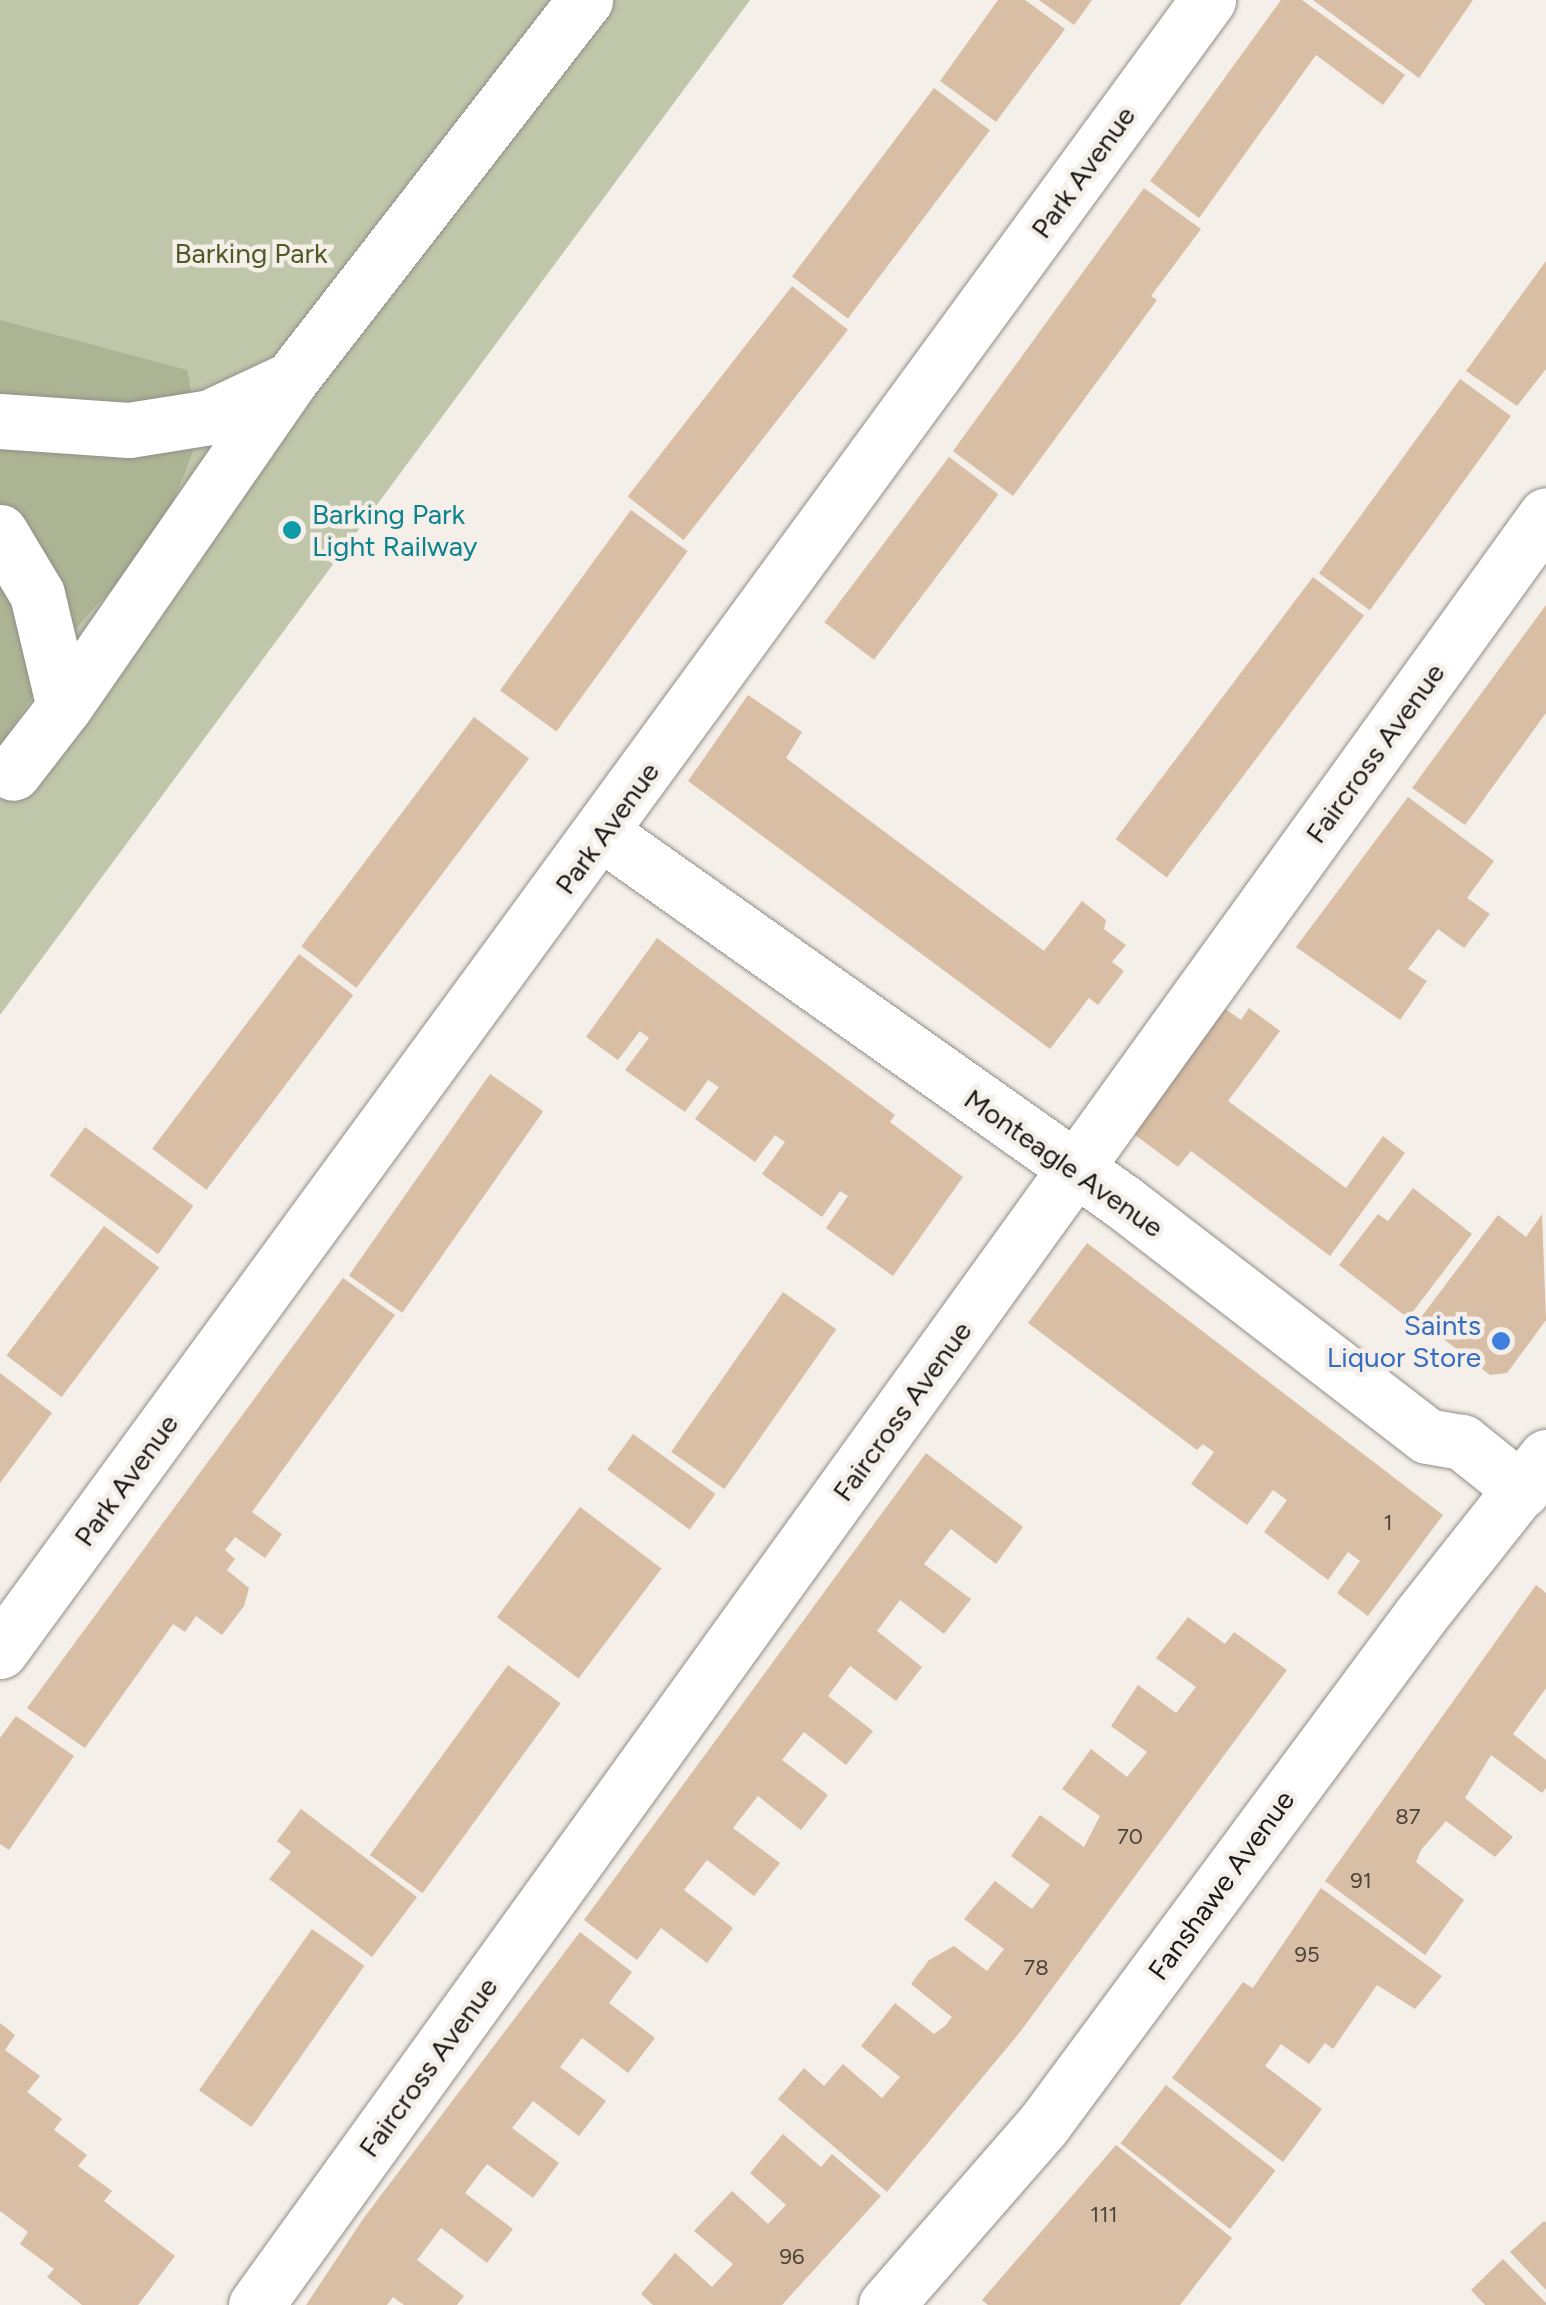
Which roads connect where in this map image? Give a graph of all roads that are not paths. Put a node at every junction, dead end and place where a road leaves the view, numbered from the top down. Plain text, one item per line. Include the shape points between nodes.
1 (585, 0) edge
2 (1208, 0) edge
3 (291, 379) junction
4 (0, 421) edge
5 (1546, 515) edge
6 (0, 532) edge
7 (64, 707) junction
8 (13, 773) dead end
9 (603, 834) junction
10 (1075, 1172) junction
11 (1534, 1474) edge
12 (0, 1651) edge
13 (256, 2305) edge
14 (886, 2305) edge

1 - 3 street
2 - 9 street, Park Avenue
3 - 4 street via 210,417 128,430
3 - 7 street
5 - 10 street, Faircross Avenue
6 - 7 street via 37,594
7 - 8 street
9 - 10 street, Monteagle Avenue
9 - 12 street, Park Avenue
10 - 11 street, Monteagle Avenue via 1428,1436 1462,1442
10 - 13 street, Faircross Avenue
11 - 14 street, Fanshawe Avenue via 1420,1616 1043,2125

